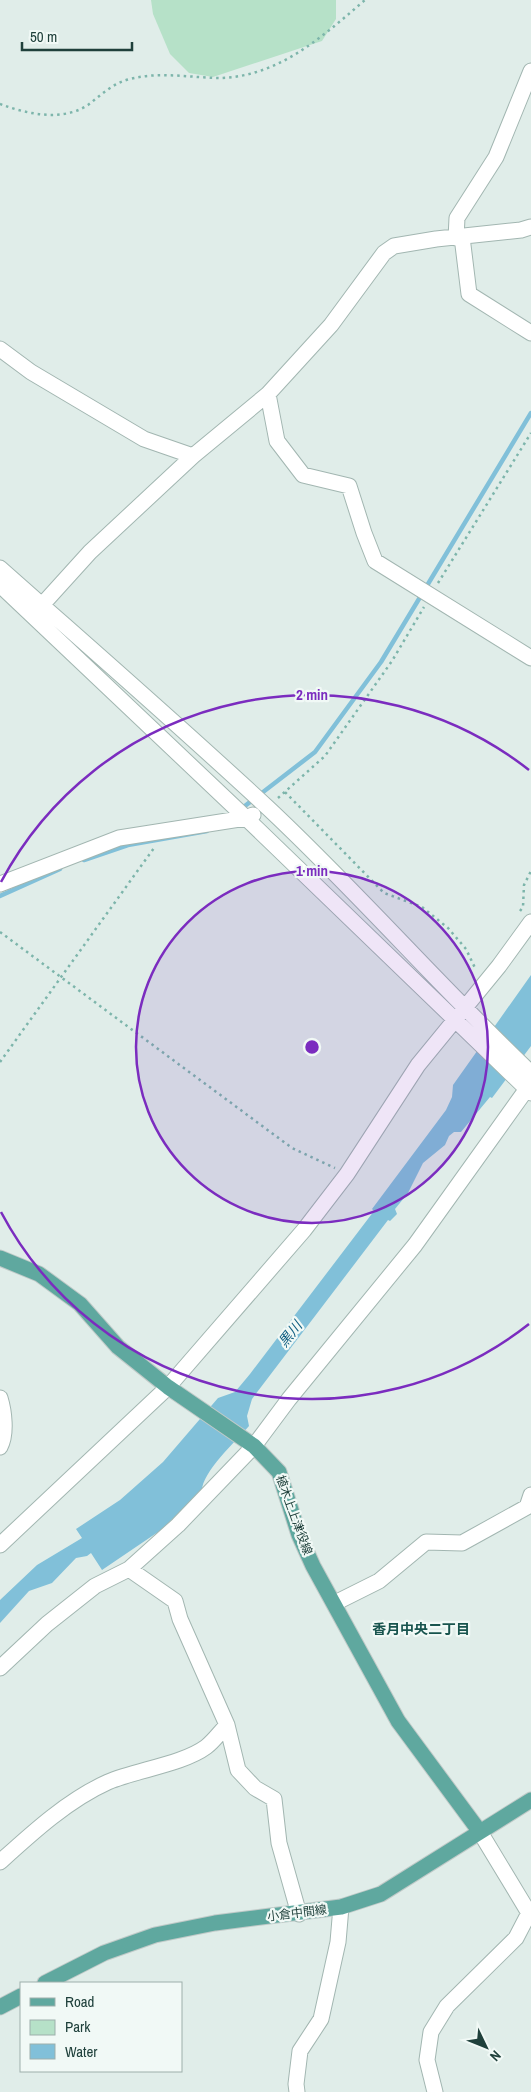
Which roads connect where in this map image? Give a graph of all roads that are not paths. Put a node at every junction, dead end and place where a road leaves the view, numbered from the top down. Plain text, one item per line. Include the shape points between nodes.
1 (531, 71) edge
2 (531, 227) edge
3 (459, 237) junction
4 (531, 332) edge
5 (0, 349) edge
6 (268, 394) junction
7 (193, 456) junction
8 (0, 568) edge
9 (0, 585) edge
10 (42, 605) junction
11 (531, 658) edge
12 (268, 808) junction
13 (246, 818) junction
14 (0, 884) edge
15 (524, 918) edge
16 (464, 1008) junction
17 (454, 1019) junction
18 (472, 1027) junction
19 (531, 1073) edge
20 (529, 1088) edge
21 (0, 1258) edge
22 (168, 1387) junction
23 (0, 1398) edge
24 (249, 1443) junction
25 (0, 1447) edge
26 (531, 1495) edge
27 (0, 1544) edge
28 (129, 1569) junction
29 (335, 1603) junction
30 (0, 1668) edge
31 (227, 1725) junction
32 (531, 1800) edge
33 (480, 1832) junction
34 (0, 1862) edge
35 (341, 1907) junction
36 (299, 1914) junction
37 (47, 1982) edge
38 (20, 1997) edge
39 (0, 2007) edge
40 (297, 2092) edge
41 (435, 2092) edge

1 - 3 street via 496,157 457,218
2 - 3 street
3 - 4 street via 469,294
3 - 6 street via 394,246 384,253 331,325
5 - 7 street via 31,372 144,438
6 - 7 street
6 - 11 street via 277,441 303,475 349,486 375,561
7 - 10 street via 90,552
8 - 10 street
9 - 13 street
10 - 12 street
12 - 13 street
12 - 16 street
13 - 14 street via 119,838
13 - 17 street
15 - 16 street
16 - 17 street
16 - 18 street
17 - 18 street
17 - 22 street via 418,1065 347,1174 304,1230
18 - 19 street
18 - 20 street
20 - 24 street via 415,1245
21 - 22 main road, 植木上上津役線 via 39,1274 80,1304 118,1347
22 - 24 main road, 植木上上津役線
22 - 27 street
23 - 25 street via 4,1409
24 - 28 street via 178,1526
24 - 29 main road, 植木上上津役線 via 279,1472 299,1535
26 - 29 street via 527,1507 462,1543 426,1542 379,1581
28 - 30 street via 95,1586 47,1624
28 - 31 street via 175,1601
29 - 33 main road, 植木上上津役線 via 398,1721
31 - 34 street via 205,1748 87,1793 42,1825
31 - 36 street via 238,1770 255,1788 274,1799 279,1843
32 - 33 main road, 小倉中間線
33 - 35 main road, 小倉中間線 via 381,1894
33 - 41 street via 529,1913 516,1938 447,2006 431,2032 427,2060
35 - 36 main road, 小倉中間線
35 - 40 street via 338,1942 321,2019 300,2051
36 - 37 main road, 小倉中間線 via 215,1923 155,1935 104,1952
38 - 39 main road

